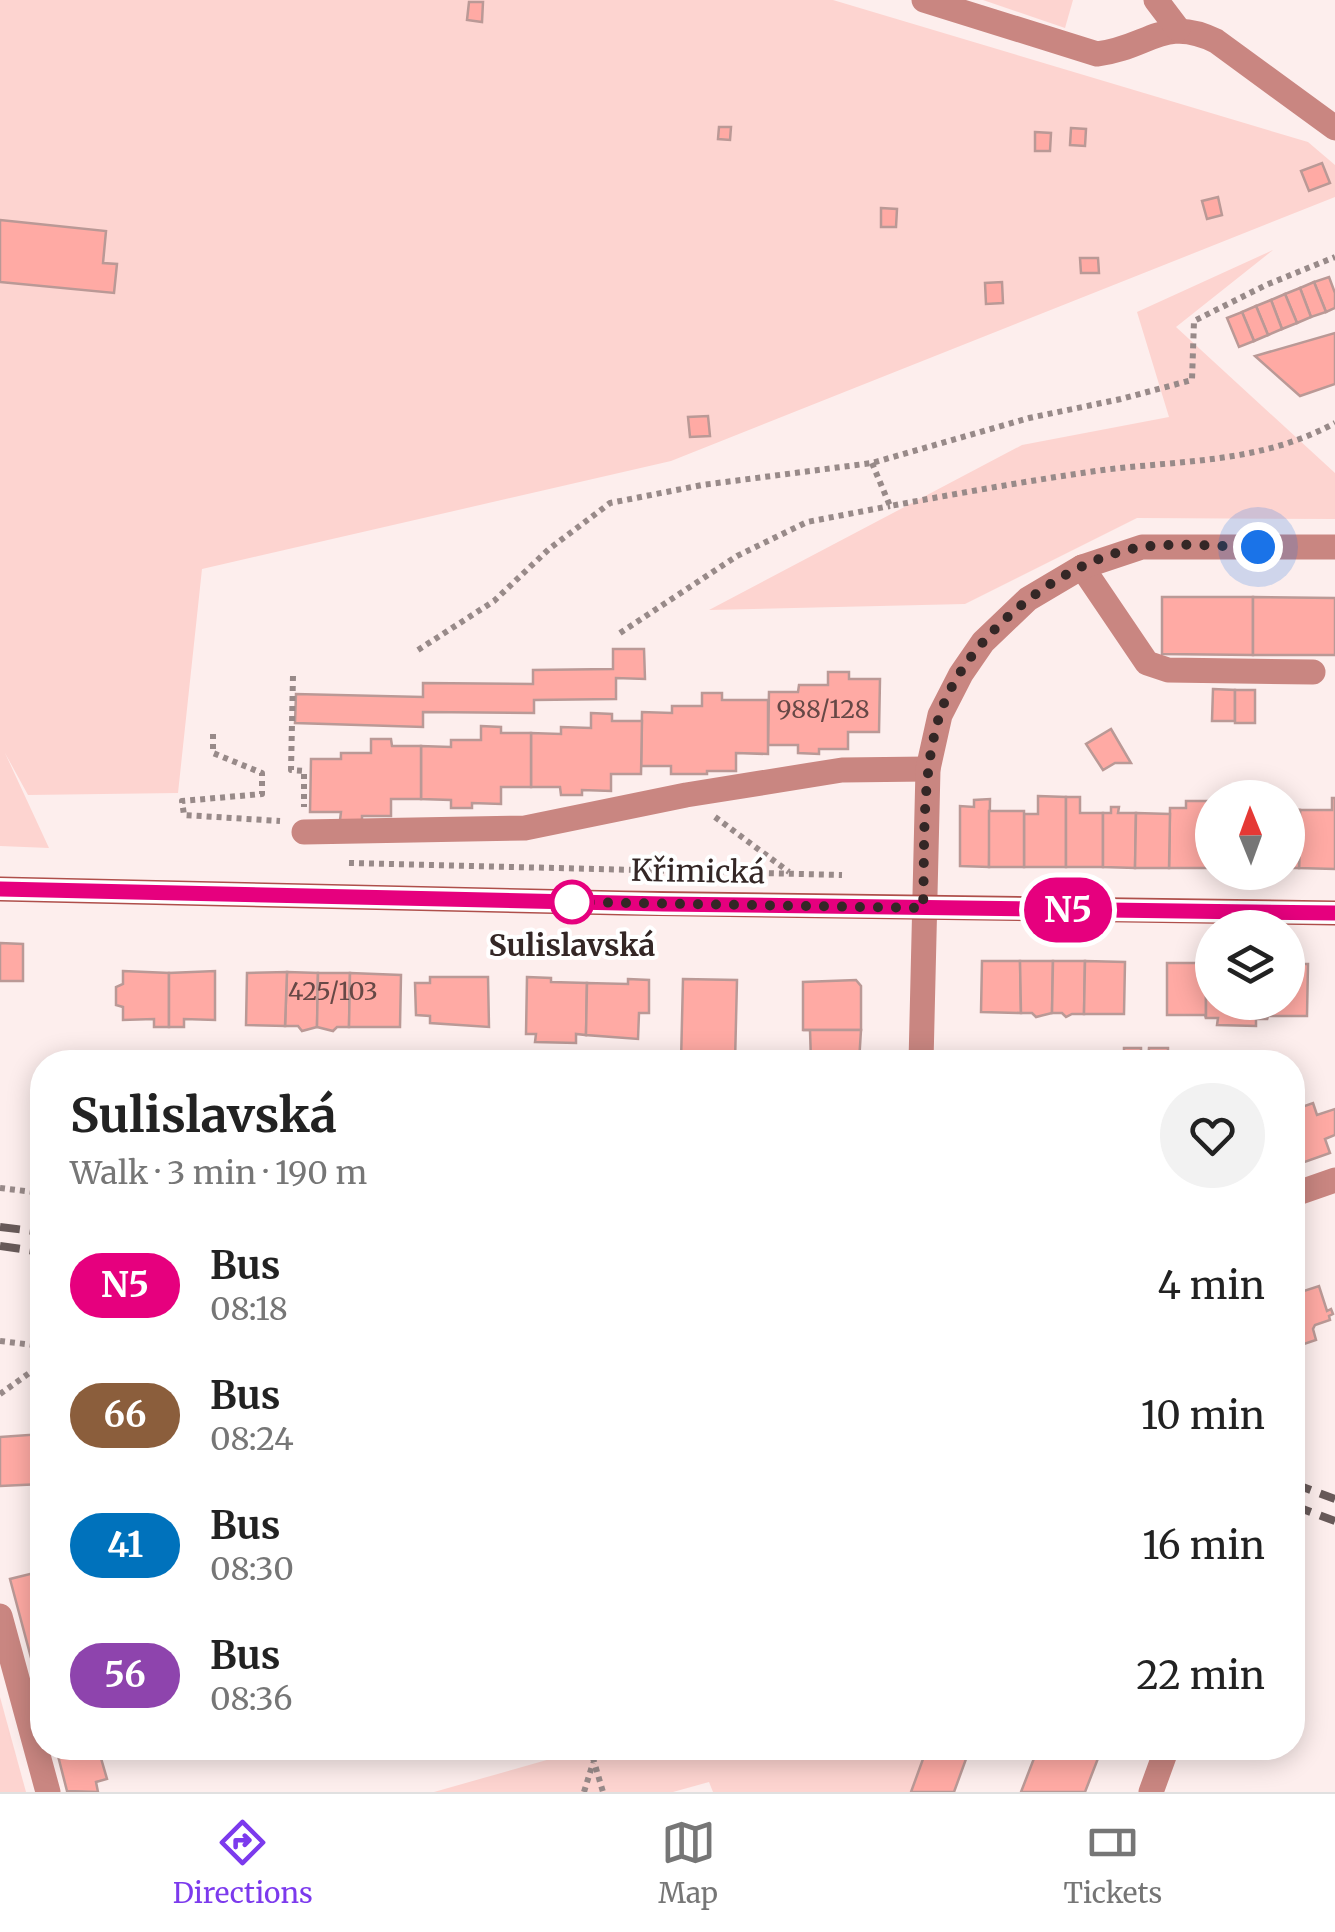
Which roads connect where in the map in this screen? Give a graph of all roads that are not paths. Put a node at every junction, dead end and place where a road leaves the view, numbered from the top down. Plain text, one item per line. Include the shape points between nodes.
1 (924, 0) edge
2 (1156, 0) edge
3 (1178, 29) junction
4 (1335, 128) edge
5 (1335, 546) edge
6 (1082, 566) junction
7 (1313, 672) dead end
8 (928, 769) junction
9 (304, 827) road end
10 (0, 889) edge
11 (923, 908) junction
12 (1335, 913) edge
13 (921, 1050) edge
14 (1335, 1180) edge
15 (1305, 1190) edge
16 (0, 1616) edge
17 (30, 1726) edge
18 (39, 1760) edge
19 (1163, 1760) edge
20 (48, 1792) edge
21 (1151, 1792) edge

1 - 3 street via 1097,54
2 - 3 street
3 - 4 street via 1216,42
5 - 6 street via 1142,547
6 - 7 street via 1147,663 1168,670
6 - 8 street via 1028,599 983,642 940,715
8 - 9 street, Křimická via 842,770 525,828
8 - 11 street
10 - 11 main road, Křimická
11 - 12 main road, Křimická
11 - 13 street
14 - 15 street
16 - 17 street
18 - 20 street
19 - 21 street

